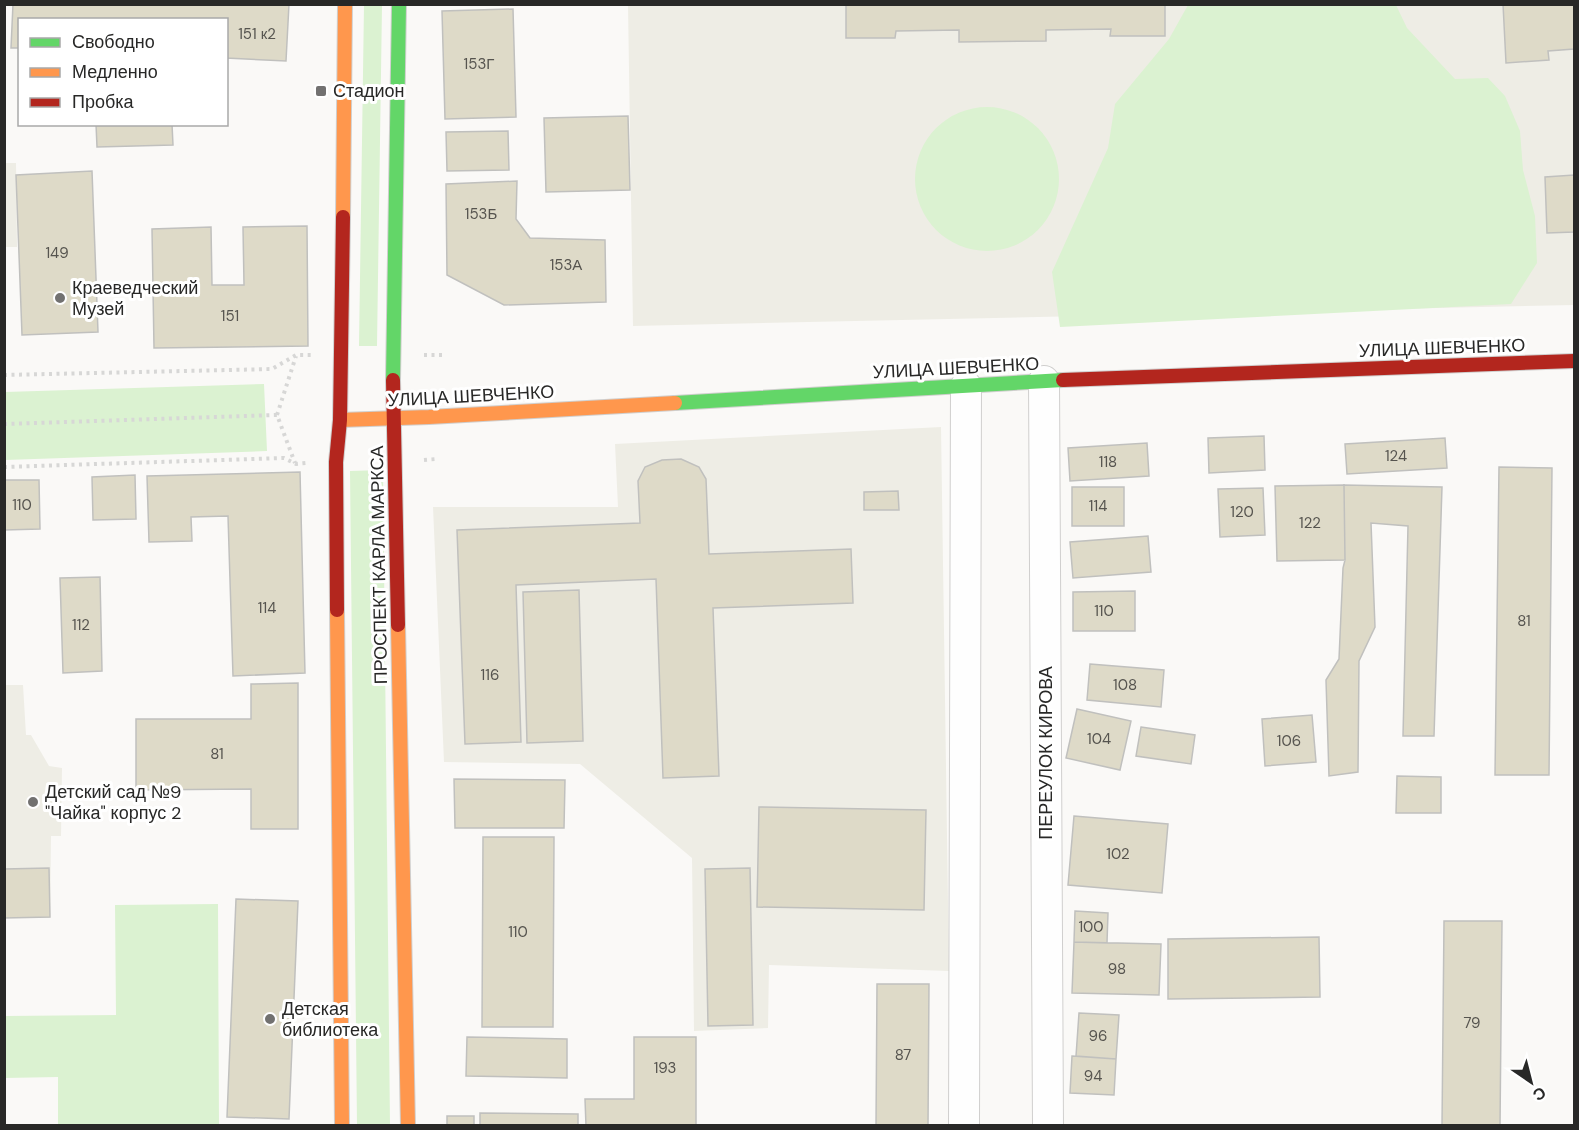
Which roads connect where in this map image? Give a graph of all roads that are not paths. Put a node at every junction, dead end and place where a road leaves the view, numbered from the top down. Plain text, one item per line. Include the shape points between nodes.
1 (345, 4) edge
2 (399, 4) edge
3 (1575, 361) edge
4 (1044, 381) junction
5 (966, 386) junction
6 (394, 417) junction
7 (340, 420) junction
8 (342, 1125) edge
9 (408, 1125) edge
10 (964, 1125) edge
11 (1048, 1125) edge

1 - 7 main road
2 - 6 main road, ПРОСПЕКТ КАРЛА МАРКСА
3 - 4 main road, УЛИЦА ШЕВЧЕНКО
4 - 5 main road, УЛИЦА ШЕВЧЕНКО
4 - 11 street, ПЕРЕУЛОК КИРОВА
5 - 6 main road, УЛИЦА ШЕВЧЕНКО
5 - 10 street
6 - 7 main road, УЛИЦА ШЕВЧЕНКО
6 - 9 main road, ПРОСПЕКТ КАРЛА МАРКСА
7 - 8 main road via 336,462

